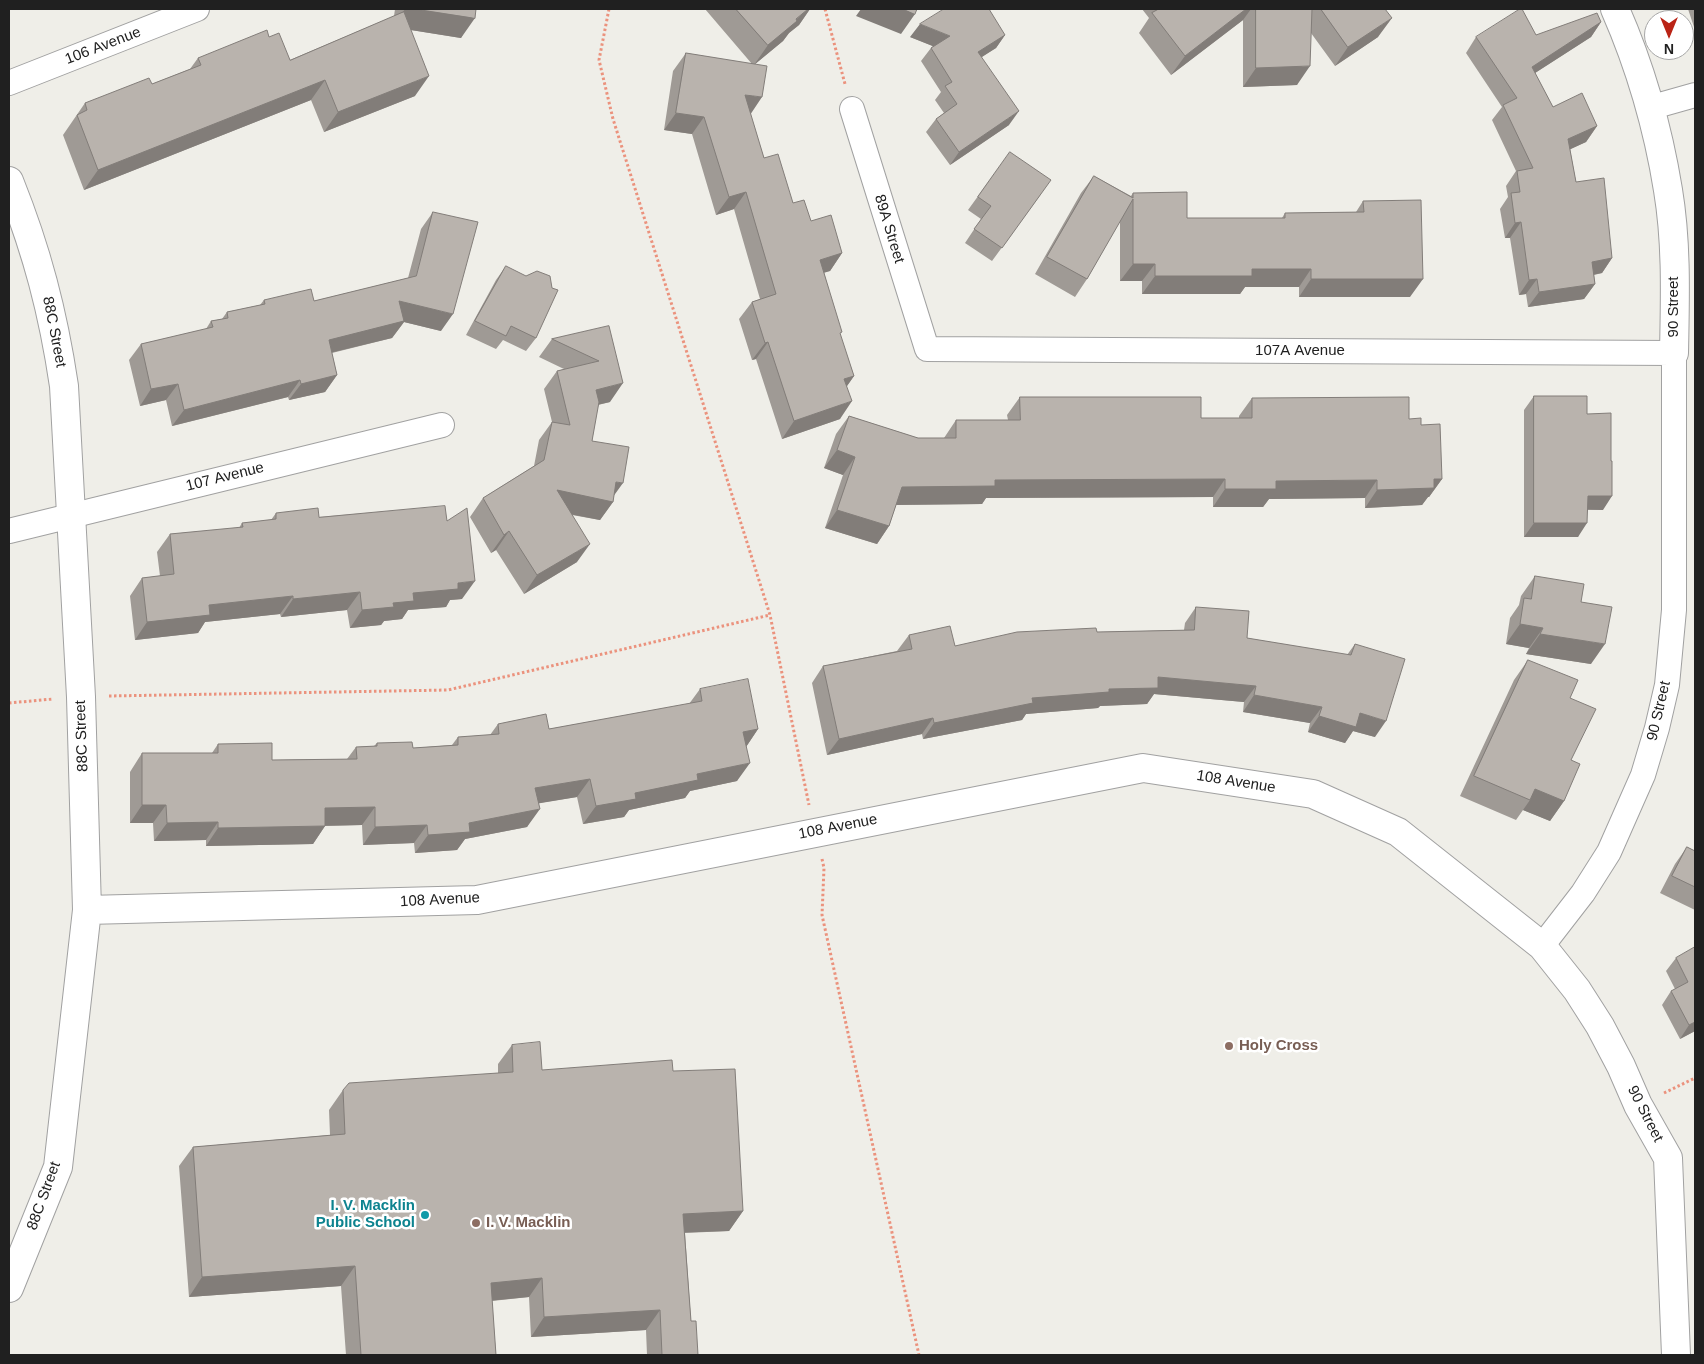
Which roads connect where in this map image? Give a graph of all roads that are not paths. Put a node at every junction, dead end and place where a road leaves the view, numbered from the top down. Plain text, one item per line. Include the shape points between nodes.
1 (197, 9) edge
2 (1615, 9) edge
3 (9, 83) edge
4 (1695, 95) edge
5 (1649, 108) junction
6 (852, 109) road end
7 (9, 181) edge
8 (927, 348) joint
9 (1674, 353) junction
10 (442, 424) dead end
11 (71, 515) junction
12 (9, 531) edge
13 (86, 910) junction
14 (1542, 946) junction
15 (9, 1288) edge
16 (1676, 1355) edge

1 - 3 street, 106 Avenue
2 - 5 street, 90 Street via 1637,65
4 - 5 street
5 - 9 street, 90 Street via 1668,191 1675,284
6 - 8 street, 89A Street
7 - 11 street, 88C Street via 31,236 56,335 64,386
8 - 9 street, 107A Avenue
9 - 14 street, 90 Street via 1674,610 1659,719 1643,774 1610,852 1584,893
10 - 11 street, 107 Avenue
11 - 12 street, 107 Avenue
11 - 13 street, 88C Street via 81,696
13 - 14 street, 108 Avenue via 477,900 1143,768 1313,794 1398,832
13 - 15 street, 88C Street via 58,1167
14 - 16 street, 90 Street via 1577,990 1600,1026 1668,1158

